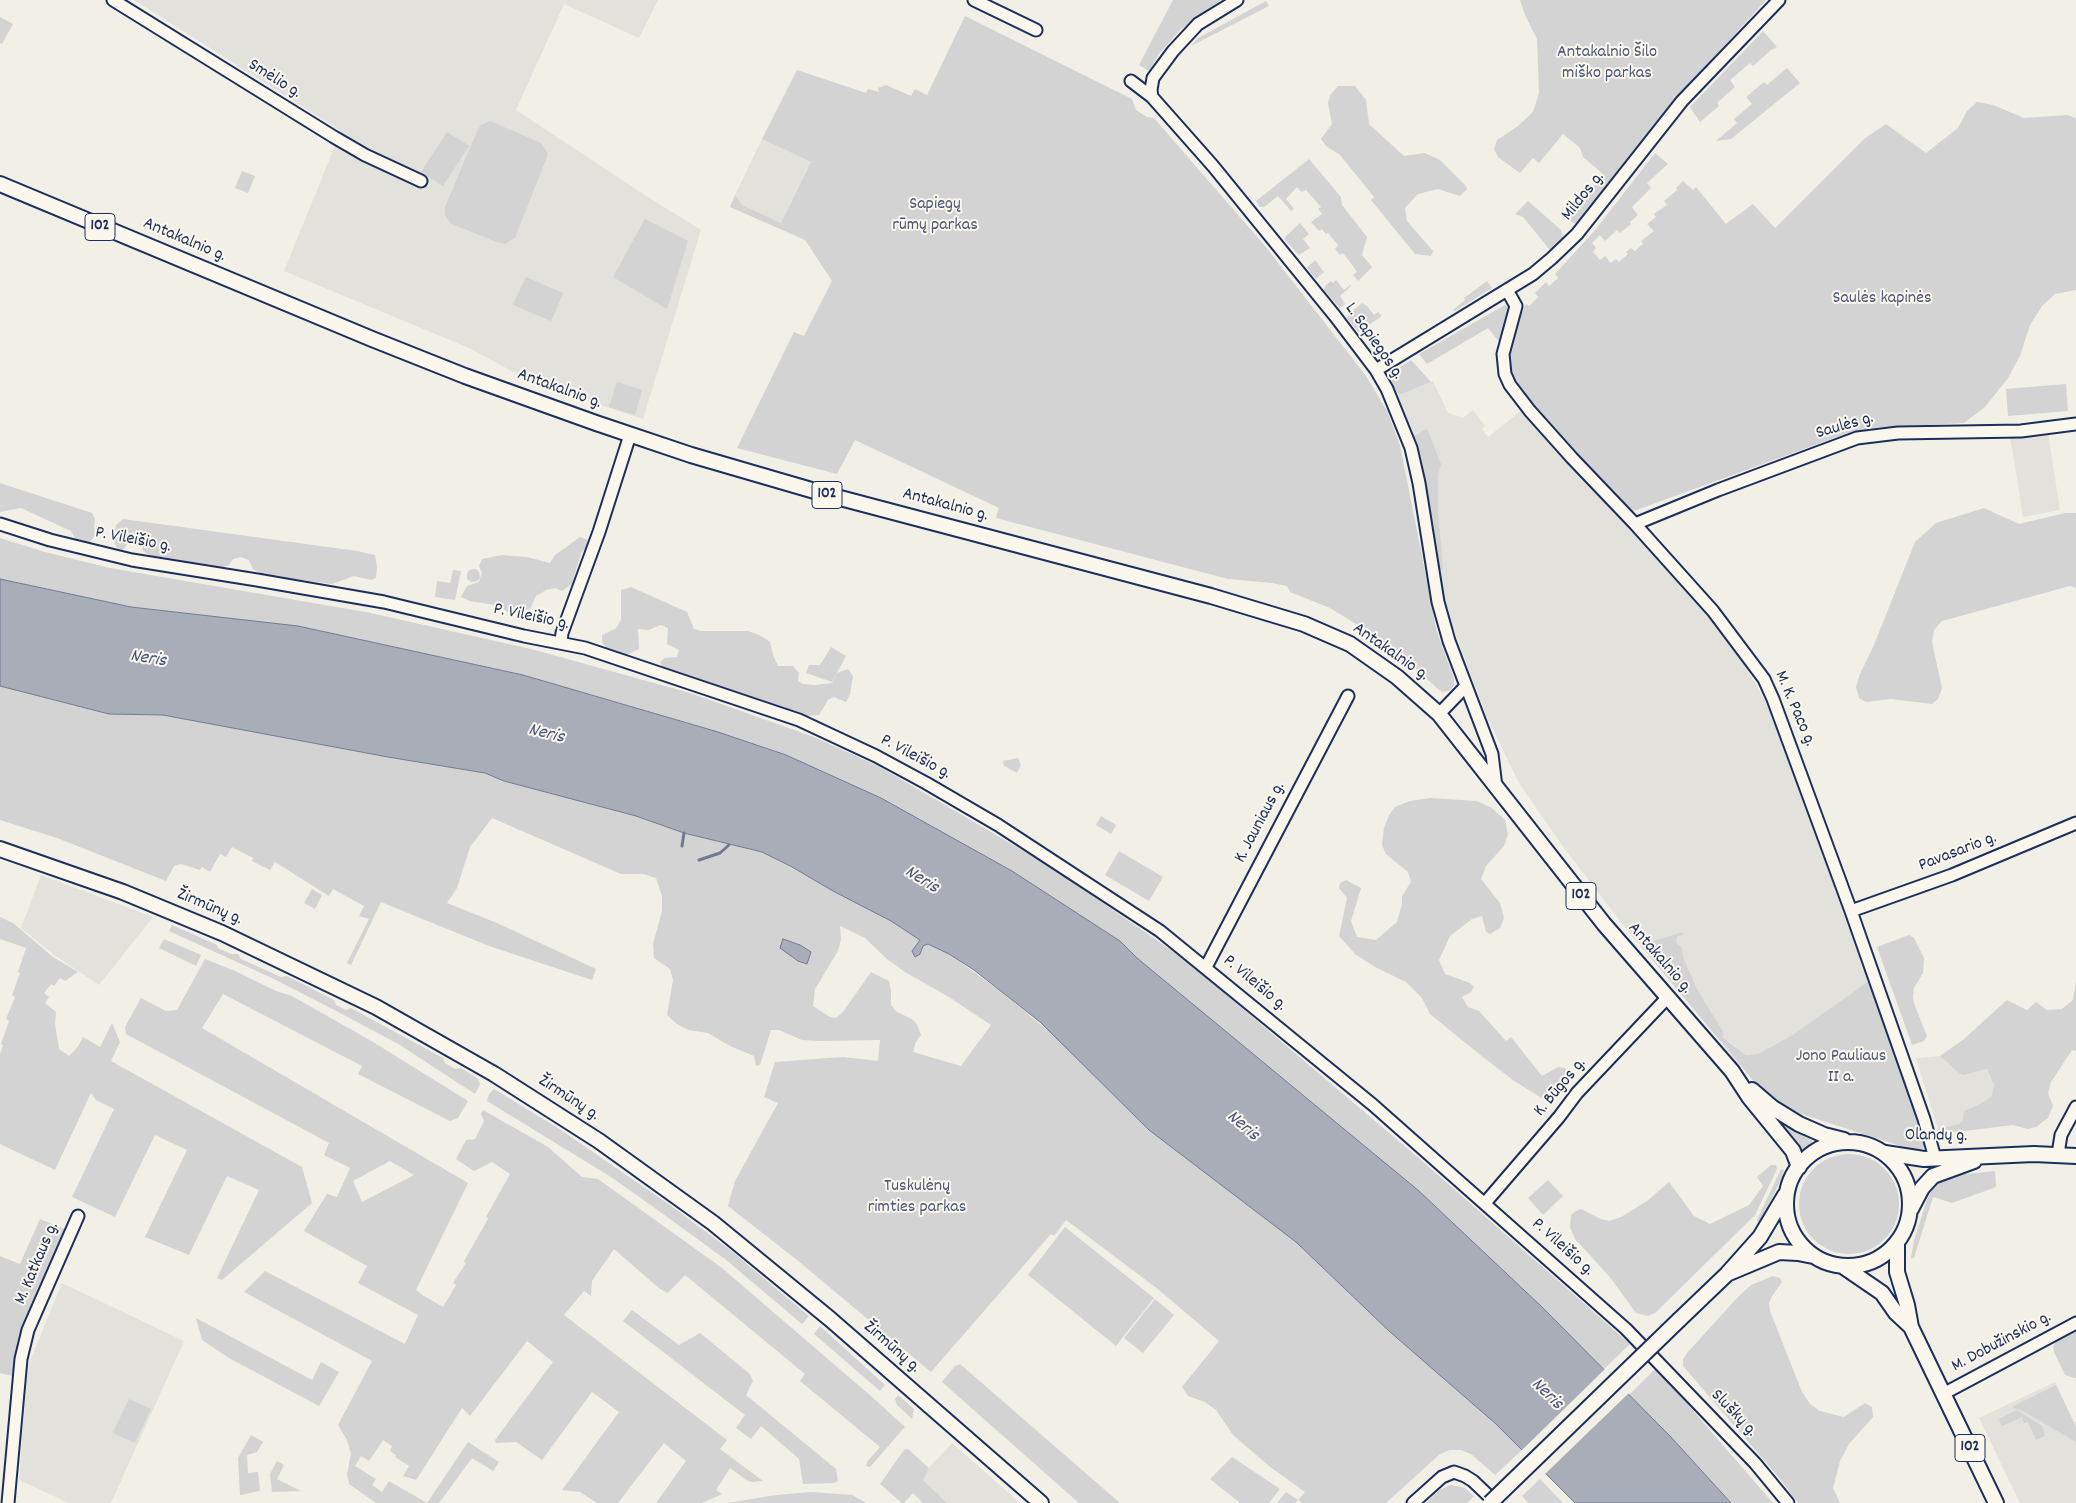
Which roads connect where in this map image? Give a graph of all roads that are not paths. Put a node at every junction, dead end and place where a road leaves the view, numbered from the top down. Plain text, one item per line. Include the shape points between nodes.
1 (113, 0) edge
2 (974, 0) edge
3 (1237, 0) edge
4 (1779, 0) edge
5 (1036, 30) dead end
6 (1131, 81) dead end
7 (1152, 97) junction
8 (421, 181) dead end
9 (0, 184) edge
10 (1507, 290) junction
11 (1376, 370) junction
12 (2076, 424) edge
13 (630, 435) junction
14 (0, 524) edge
15 (1635, 524) junction
16 (560, 642) junction
17 (1465, 686) junction
18 (1348, 696) dead end
19 (1439, 714) junction
20 (1496, 787) junction
21 (2076, 823) edge
22 (0, 849) edge
23 (1851, 911) junction
24 (1206, 967) junction
25 (1668, 998) junction
26 (1732, 1071) junction
27 (2076, 1107) edge
28 (1853, 1142) junction
29 (1882, 1152) junction
30 (2058, 1154) junction
31 (1991, 1156) junction
32 (2076, 1156) edge
33 (1935, 1158) junction
34 (1799, 1167) junction
35 (1787, 1190) junction
36 (1485, 1203) junction
37 (1910, 1212) junction
38 (78, 1216) dead end
39 (1897, 1243) junction
40 (1813, 1256) junction
41 (1844, 1267) junction
42 (1727, 1274) junction
43 (2076, 1323) edge
44 (1911, 1327) junction
45 (1649, 1352) joint
46 (1943, 1394) junction
47 (8, 1503) edge
48 (1041, 1503) edge
49 (1413, 1503) edge
50 (1490, 1503) edge
51 (1496, 1503) edge
52 (1788, 1503) edge
53 (1996, 1503) edge

1 - 8 street, Smėlio g. via 334,137
2 - 5 street
3 - 7 street via 1198,24 1173,51 1153,78
4 - 10 street, Mildos g. via 1682,101 1577,234 1533,274
6 - 7 street, L. Sapiegos g.
7 - 11 street, L. Sapiegos g. via 1213,166
9 - 13 main road, Antakalnio g. / 102 via 372,340
10 - 11 street, Mildos g.
10 - 15 street, M. K. Paco g. via 1516,306 1503,354 1510,386 1530,412
11 - 17 street, L. Sapiegos g. via 1411,448 1437,595
12 - 15 street, Saulės g. via 2022,431 1890,434 1857,438
13 - 16 street
13 - 19 main road, Antakalnio g. / 102 via 834,497 1290,619 1361,651 1396,676
14 - 16 street, P. Vileišio g. via 132,560 384,602
15 - 23 street, M. K. Paco g. via 1713,611 1764,679
16 - 24 street, P. Vileišio g. via 798,720 876,756 998,825 1146,922
17 - 19 street
17 - 20 street, L. Sapiegos g. via 1492,754
18 - 24 street, K. Jauniaus g.
19 - 20 main road, Antakalnio g. / 102
20 - 25 main road, Antakalnio g. / 102 via 1604,924
21 - 23 street, Pavasario g. via 1952,875
22 - 48 main road, Žirmūnų g. via 105,885 222,933 376,1007 494,1074 599,1141 713,1223 830,1319
23 - 33 street, M. K. Paco g.
24 - 36 street, P. Vileišio g. via 1368,1100
25 - 26 main road, Antakalnio g. / 102
25 - 36 street, K. Būgos g. via 1576,1093 1560,1117
26 - 28 main road, Antakalnio g. via 1786,1117 1811,1130
26 - 34 main road, Antakalnio g. via 1793,1151
27 - 30 street via 2061,1135
28 - 29 main road
28 - 34 main road via 1821,1148
29 - 33 main road, Olandų g.
29 - 37 main road via 1906,1180
30 - 31 main road, Olandų g.
30 - 32 main road, Olandų g.
31 - 33 main road, Olandų g.
31 - 37 main road, Olandų g. via 1933,1176 1922,1188
34 - 35 main road
35 - 40 main road via 1790,1226
35 - 42 main road via 1767,1227
36 - 45 street, P. Vileišio g.
37 - 39 main road
38 - 47 street, M. Katkaus g. via 28,1330 21,1360
39 - 41 main road via 1879,1259
39 - 44 main road via 1897,1272
40 - 41 main road
40 - 42 main road via 1779,1252
41 - 44 main road via 1882,1293
42 - 50 main road, bridge
43 - 46 street, M. Dobužinskio g.
44 - 46 main road, 102
45 - 52 street, Sluškų g. via 1756,1463
46 - 53 main road, 102
49 - 51 street via 1448,1473 1460,1474 1473,1481

